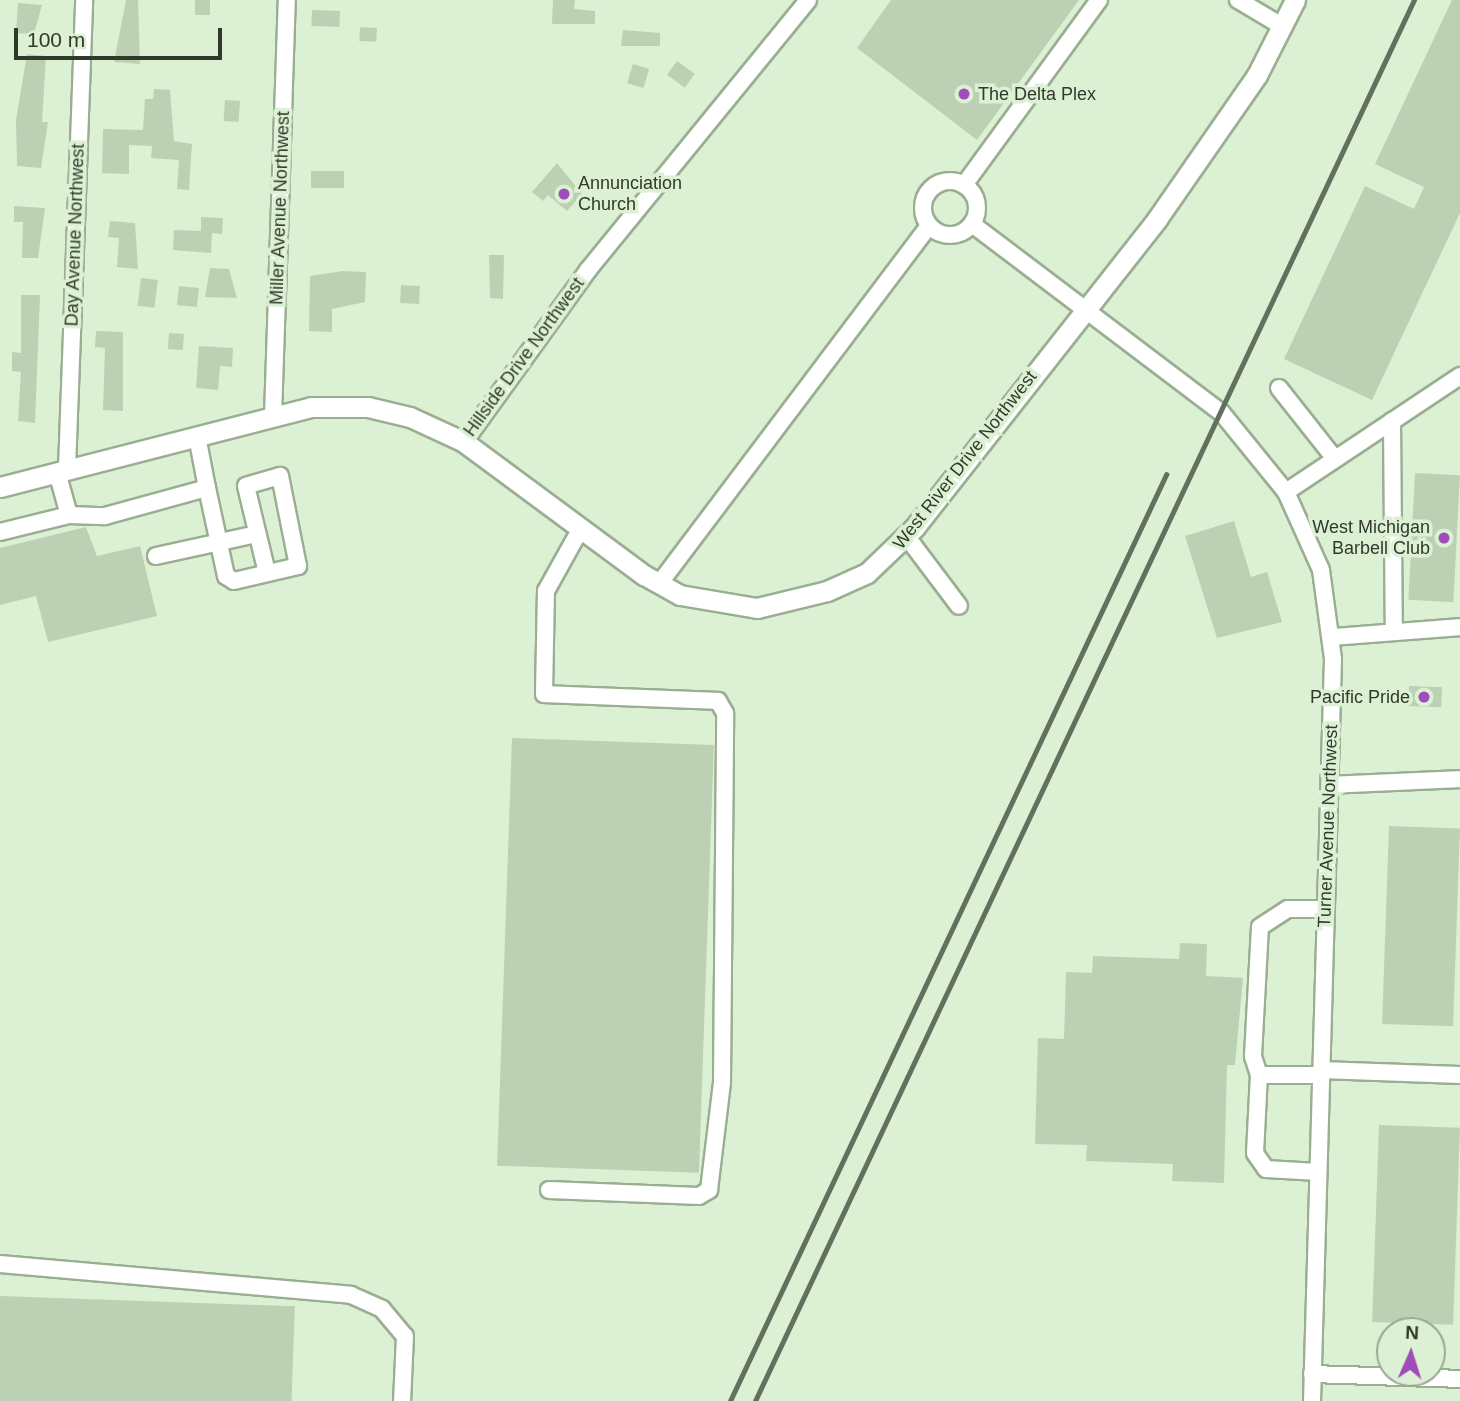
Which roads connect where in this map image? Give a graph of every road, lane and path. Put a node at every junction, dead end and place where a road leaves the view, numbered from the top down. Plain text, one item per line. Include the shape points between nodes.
1 (84, 0) edge
2 (287, 0) edge
3 (808, 0) edge
4 (1099, 0) edge
5 (1238, 0) edge
6 (1296, 0) edge
7 (1282, 26) junction
8 (964, 185) junction
9 (972, 224) junction
10 (929, 226) junction
11 (1084, 308) junction
12 (1460, 376) edge
13 (1279, 388) dead end
14 (273, 416) junction
15 (1392, 421) junction
16 (197, 436) junction
17 (464, 442) junction
18 (1335, 459) junction
19 (62, 471) junction
20 (0, 487) edge
21 (207, 488) junction
22 (1286, 492) junction
23 (69, 515) junction
24 (581, 528) junction
25 (0, 533) edge
26 (257, 534) junction
27 (906, 537) junction
28 (219, 542) junction
29 (156, 556) dead end
30 (267, 573) junction
31 (659, 584) junction
32 (960, 606) dead end
33 (1460, 627) edge
34 (1394, 632) junction
35 (1333, 637) junction
36 (1460, 779) edge
37 (1330, 785) junction
38 (1326, 909) junction
39 (1321, 1072) junction
40 (1259, 1075) junction
41 (1460, 1075) edge
42 (1318, 1172) junction
43 (548, 1190) dead end
44 (0, 1264) edge
45 (1312, 1374) junction
46 (1460, 1379) edge
47 (402, 1401) edge
48 (1312, 1401) edge

1 - 19 street, Day Avenue Northwest
2 - 14 street, Miller Avenue Northwest
3 - 17 street, Hillside Drive Northwest via 588,270
4 - 8 street
5 - 7 street
6 - 7 main road, West River Drive Northwest
7 - 11 main road, West River Drive Northwest via 1257,75 1157,219
8 - 9 street via 976,202
8 - 10 street via 949,181 929,190 922,212
9 - 10 street via 952,235
9 - 11 street, Turner Avenue Northwest
10 - 31 street
11 - 22 street, Turner Avenue Northwest via 1221,412
11 - 27 main road, West River Drive Northwest
12 - 15 street
13 - 18 street
14 - 16 main road, Hillside Drive Northwest
14 - 17 main road, Hillside Drive Northwest via 311,407 368,407 410,416
15 - 18 street
15 - 34 street
16 - 19 main road, Hillside Drive Northwest
16 - 21 street
17 - 24 main road, West River Drive Northwest
18 - 22 street
19 - 20 main road, Hillside Drive Northwest
19 - 23 street, Day Avenue Northwest
21 - 23 street via 105,516
21 - 28 street
22 - 35 street, Turner Avenue Northwest via 1321,570
23 - 25 street
24 - 31 main road, West River Drive Northwest
24 - 43 street via 546,591 544,694 718,701 725,713 722,1082 709,1190 699,1196
26 - 28 street
26 - 30 street
26 - 30 street via 246,486 280,476 299,566
27 - 31 main road, West River Drive Northwest via 867,573 782,605 703,603
27 - 32 street
28 - 29 street
28 - 30 street via 226,576 233,581
33 - 34 street
34 - 35 street
35 - 37 street, Turner Avenue Northwest
36 - 37 street
37 - 38 street, Turner Avenue Northwest
38 - 39 street, Turner Avenue Northwest
38 - 40 street via 1288,909 1260,927 1253,1056
39 - 40 street
39 - 41 street
39 - 42 street, Turner Avenue Northwest
40 - 42 street via 1258,1162 1266,1169
42 - 45 street, Turner Avenue Northwest
44 - 47 street via 351,1296 382,1309 405,1336
45 - 46 street
45 - 48 street, Turner Avenue Northwest

